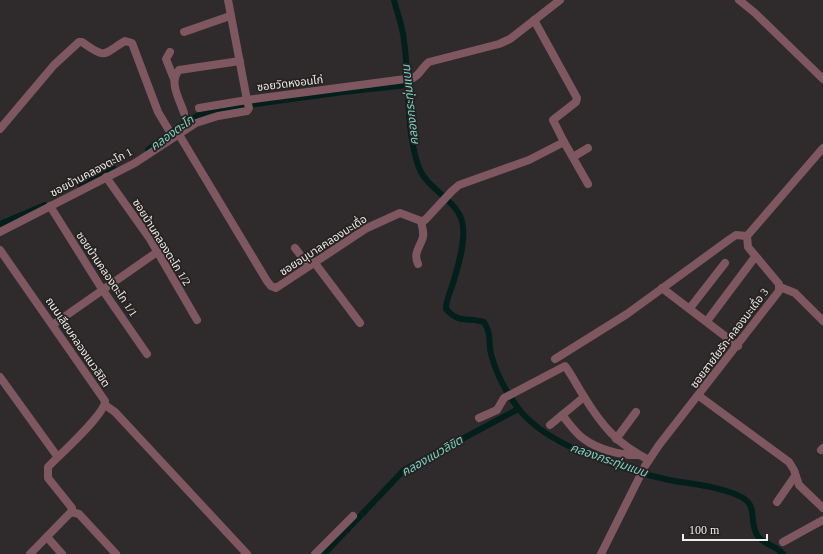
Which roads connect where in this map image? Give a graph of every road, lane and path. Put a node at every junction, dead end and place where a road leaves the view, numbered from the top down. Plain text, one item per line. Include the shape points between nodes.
1 (228, 0) edge
2 (739, 0) edge
3 (555, 1) edge
4 (230, 16) junction
5 (534, 20) junction
6 (184, 32) dead end
7 (170, 52) dead end
8 (240, 61) junction
9 (174, 79) junction
10 (823, 79) edge
11 (248, 103) junction
12 (199, 108) dead end
13 (184, 113) dead end
14 (0, 129) edge
15 (172, 134) junction
16 (564, 142) junction
17 (588, 148) dead end
18 (823, 148) edge
19 (573, 156) junction
20 (106, 177) junction
21 (588, 184) dead end
22 (50, 206) junction
23 (421, 221) junction
24 (0, 232) edge
25 (747, 236) junction
26 (295, 248) dead end
27 (0, 250) edge
28 (157, 252) junction
29 (755, 257) junction
30 (312, 263) junction
31 (724, 263) dead end
32 (418, 264) dead end
33 (780, 287) junction
34 (662, 288) junction
35 (102, 289) junction
36 (690, 308) junction
37 (197, 320) dead end
38 (707, 321) junction
39 (823, 321) edge
40 (360, 323) dead end
41 (54, 324) junction
42 (738, 346) junction
43 (147, 354) dead end
44 (555, 359) dead end
45 (0, 377) edge
46 (699, 396) junction
47 (584, 397) junction
48 (105, 405) junction
49 (636, 412) dead end
50 (562, 415) junction
51 (480, 418) dead end
52 (550, 425) dead end
53 (616, 439) junction
54 (639, 455) junction
55 (57, 456) junction
56 (647, 463) junction
57 (795, 476) junction
58 (777, 502) dead end
59 (823, 508) edge
60 (71, 512) junction
61 (353, 516) dead end
62 (823, 520) edge
63 (47, 537) junction
64 (783, 542) dead end
65 (30, 554) edge
66 (62, 554) edge
67 (116, 554) edge
68 (247, 554) edge
69 (315, 554) edge
70 (601, 554) edge

1 - 4 street, ซอยวัดหงอนไก่
2 - 10 street
3 - 5 street
4 - 6 street
4 - 8 street, ซอยวัดหงอนไก่
5 - 11 street, ซอยวัดหงอนไก่ via 510,39 499,44 429,62 422,67 417,77
5 - 16 street via 577,98 576,102 553,120
7 - 9 street via 166,59
8 - 9 street via 179,70
8 - 11 street, ซอยวัดหงอนไก่
9 - 13 street
11 - 12 street
11 - 15 street, ซอยบ้านคลองตะโก 1 via 247,111 218,116
14 - 15 street via 54,66 79,42 101,54 109,53 125,41 132,43 158,112
15 - 20 street, ซอยบ้านคลองตะโก 1 via 135,163
15 - 30 street, ซอยอนุบาลคลองมะเดื่อ via 271,286 279,286
16 - 19 street
16 - 23 street via 529,160 470,180 452,191 428,218
17 - 19 street
18 - 25 street
19 - 21 street
20 - 22 street, ซอยบ้านคลองตะโก 1
20 - 28 street, ซอยบ้านคลองตะโก 1/2
22 - 24 street, ซอยบ้านคลองตะโก 1
22 - 35 street, ซอยบ้านคลองตะโก 1/1
23 - 30 street, ซอยอนุบาลคลองมะเดื่อ via 400,213 367,228
23 - 32 street via 423,238 416,250
25 - 29 street, ซอยสายใยรัก-คลองมะเดื่อ 3 via 748,247
25 - 34 street via 736,235
26 - 30 street via 305,261
27 - 41 street, ถนนเลียบคลองแนวลิขิต
28 - 35 street
28 - 37 street, ซอยบ้านคลองตะโก 1/2
29 - 33 street, ซอยสายใยรัก-คลองมะเดื่อ 3
29 - 38 street
30 - 40 street
31 - 36 street
33 - 39 street via 795,293
33 - 42 street, ซอยสายใยรัก-คลองมะเดื่อ 3
34 - 36 street
34 - 44 street via 627,314
35 - 41 street
35 - 43 street, ซอยบ้านคลองตะโก 1/1
36 - 38 street
38 - 42 street
41 - 48 street, ถนนเลียบคลองแนวลิขิต via 105,401
42 - 46 street, ซอยสายใยรัก-คลองมะเดื่อ 3
45 - 55 street
46 - 56 street, ซอยสายใยรัก-คลองมะเดื่อ 3
46 - 57 street via 789,462
47 - 50 street
47 - 51 street via 565,366 504,398 497,410
47 - 53 street via 601,423
48 - 55 street, ถนนเลียบคลองแนวลิขิต via 93,422
48 - 68 street via 115,412
49 - 53 street
50 - 52 street
50 - 54 street via 585,440 626,454
53 - 54 street
54 - 56 street
55 - 60 street, ถนนเลียบคลองแนวลิขิต via 48,467 48,478 72,508
56 - 70 street, ซอยสายใยรัก-คลองมะเดื่อ 3
57 - 58 street
57 - 59 street via 799,485
60 - 63 street
60 - 67 street via 79,514
61 - 69 street
62 - 64 street
63 - 65 street
63 - 66 street

